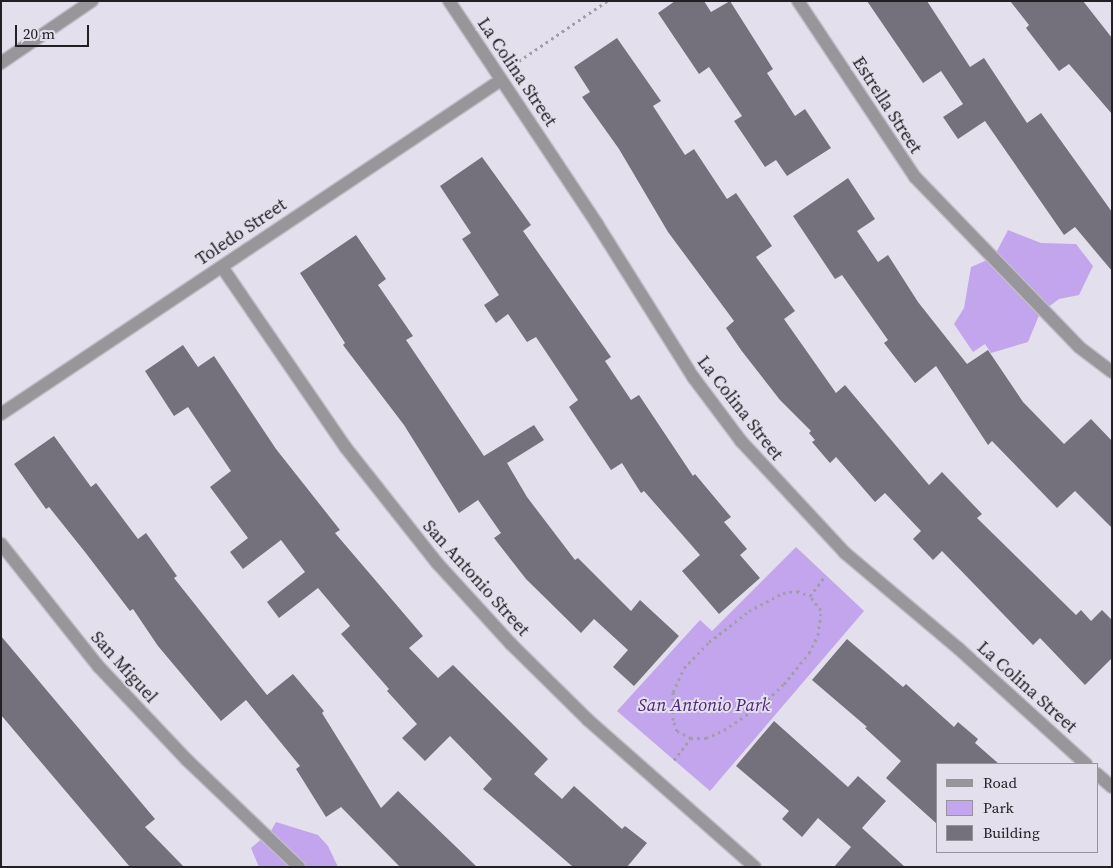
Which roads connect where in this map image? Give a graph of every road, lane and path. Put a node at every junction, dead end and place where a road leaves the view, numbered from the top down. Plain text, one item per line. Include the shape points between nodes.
1 (92, 1) edge
2 (449, 1) edge
3 (607, 1) edge
4 (798, 1) edge
5 (520, 61) dead end
6 (1, 62) edge
7 (501, 80) junction
8 (222, 266) junction
9 (1112, 372) edge
10 (1, 414) edge
11 (1, 544) edge
12 (825, 576) dead end
13 (810, 596) junction
14 (691, 738) junction
15 (674, 760) dead end
16 (1085, 763) edge
17 (1098, 775) edge
18 (1112, 787) edge
19 (299, 867) edge
20 (755, 867) edge

1 - 6 street
2 - 7 street, La Colina Street
3 - 5 path
4 - 9 street, Estrella Street via 915,177 1079,347
7 - 8 street, Toledo Street
7 - 16 street, La Colina Street via 693,377 747,448 845,554 958,648
8 - 10 street, Toledo Street
8 - 20 street, San Antonio Street via 346,448 449,576 588,720
11 - 19 street, San Miguel via 98,667 230,803
12 - 13 path
13 - 14 path via 821,610 818,635 784,684 763,704 724,730 706,738
13 - 14 path via 791,592 761,603 723,629 684,668 673,692 672,720 677,730
14 - 15 path
17 - 18 street

